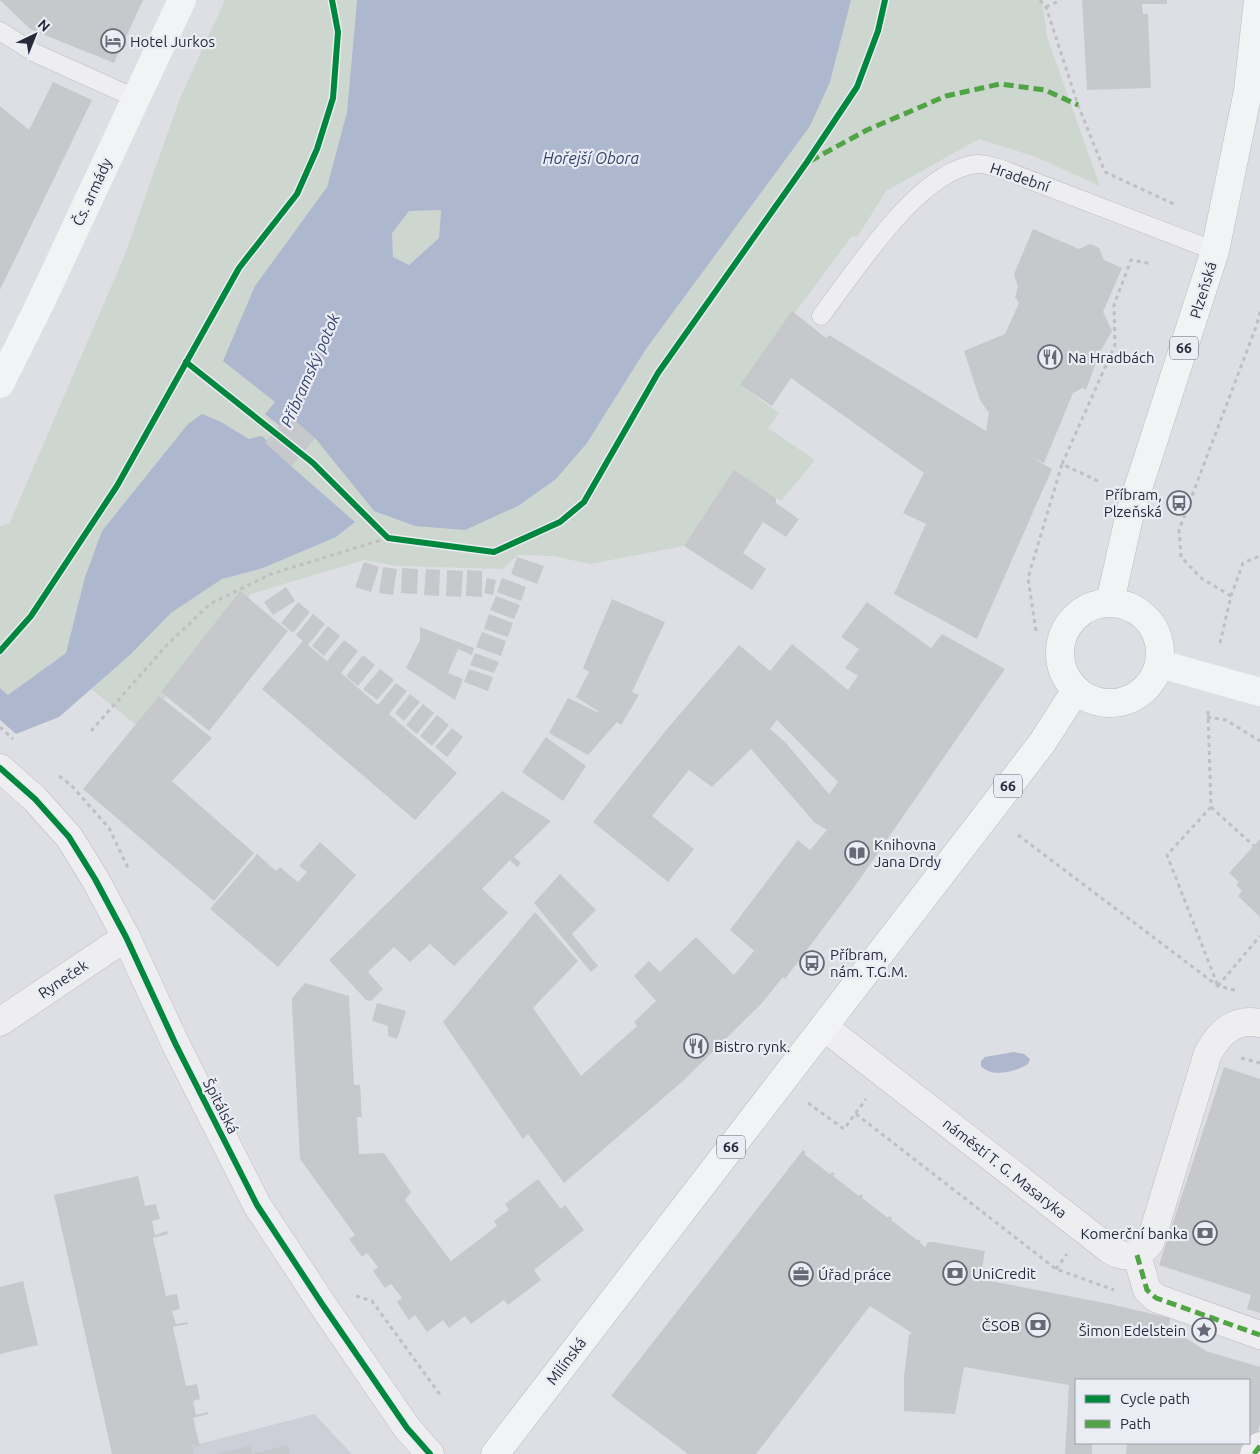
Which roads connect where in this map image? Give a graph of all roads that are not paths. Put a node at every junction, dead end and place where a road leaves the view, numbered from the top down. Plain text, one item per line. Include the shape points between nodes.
1 (182, 0) edge
2 (1258, 0) edge
3 (0, 30) edge
4 (135, 98) junction
5 (1215, 250) junction
6 (821, 316) dead end
7 (0, 384) edge
8 (1110, 602) junction
9 (1160, 664) junction
10 (1076, 690) junction
11 (1260, 692) edge
12 (0, 768) edge
13 (126, 937) junction
14 (0, 1022) edge
15 (1260, 1024) edge
16 (824, 1026) junction
17 (1137, 1254) junction
18 (1260, 1335) edge
19 (1260, 1446) edge
20 (430, 1454) edge
21 (495, 1454) edge
22 (1254, 1454) edge

1 - 4 main road, Čs. armády
2 - 5 main road, Plzeňská / 66 via 1248,91
3 - 4 lane via 35,53
4 - 7 main road, Čs. armády
5 - 6 lane, Hradební via 1000,168 978,163 959,169 928,187 901,212
5 - 8 main road, Plzeňská / 66 via 1132,504
8 - 9 main road via 1139,611 1150,621 1158,634
8 - 10 main road via 1078,613 1066,626 1060,643 1060,660 1065,676
9 - 10 main road via 1153,681 1141,694 1126,701 1108,704 1090,700
9 - 11 main road
10 - 16 main road, 66 via 1042,743
12 - 13 street, Špitálská via 69,837
13 - 14 street, Ryneček
13 - 20 street, Špitálská via 176,1045 257,1205 402,1420
15 - 17 street via 1239,1022 1228,1027 1208,1053 1150,1243
16 - 17 street, náměstí T. G. Masaryka via 1117,1255 1128,1257
16 - 21 main road, Milínská / 66
17 - 18 street via 1147,1290 1156,1298
19 - 22 street

